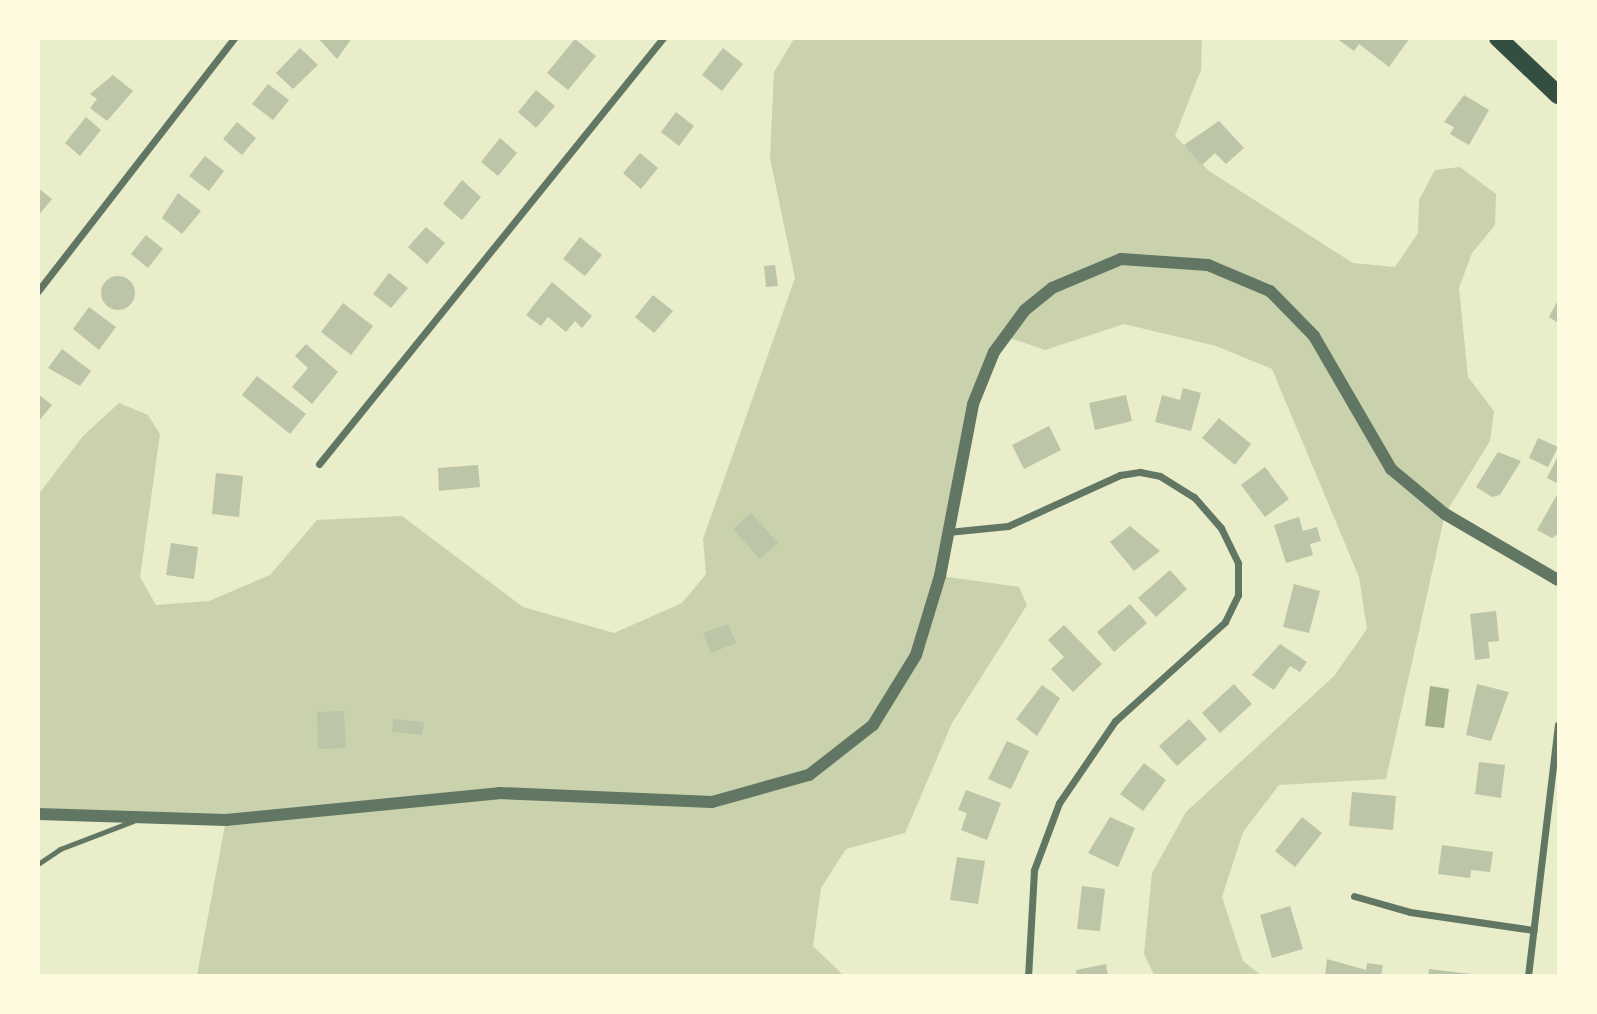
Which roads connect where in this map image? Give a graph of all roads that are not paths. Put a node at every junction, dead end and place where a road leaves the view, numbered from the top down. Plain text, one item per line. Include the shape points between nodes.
1 (234, 38) edge
2 (663, 38) edge
3 (1505, 41) edge
4 (1559, 95) edge
5 (38, 291) edge
6 (318, 464) dead end
7 (948, 532) junction
8 (1559, 580) edge
9 (1559, 725) edge
10 (38, 814) edge
11 (139, 819) junction
12 (38, 864) edge
13 (1354, 896) dead end
14 (1534, 930) junction
15 (1028, 975) edge
16 (1528, 975) edge

1 - 5 street
2 - 6 street
3 - 4 main road
7 - 8 street via 973,404 1014,322 1052,288 1085,270 1160,257 1233,272 1285,303 1314,337 1391,469 1445,514
7 - 11 street via 925,630 904,680 873,725 809,775 712,802 554,793 377,803 239,819
7 - 15 street via 1008,526 1110,478 1140,472 1160,476 1194,497 1221,528 1238,564 1238,596 1224,622 1115,722 1059,803 1030,893
9 - 14 street
10 - 11 street
11 - 12 lane via 60,849
13 - 14 street via 1410,912
14 - 16 street

